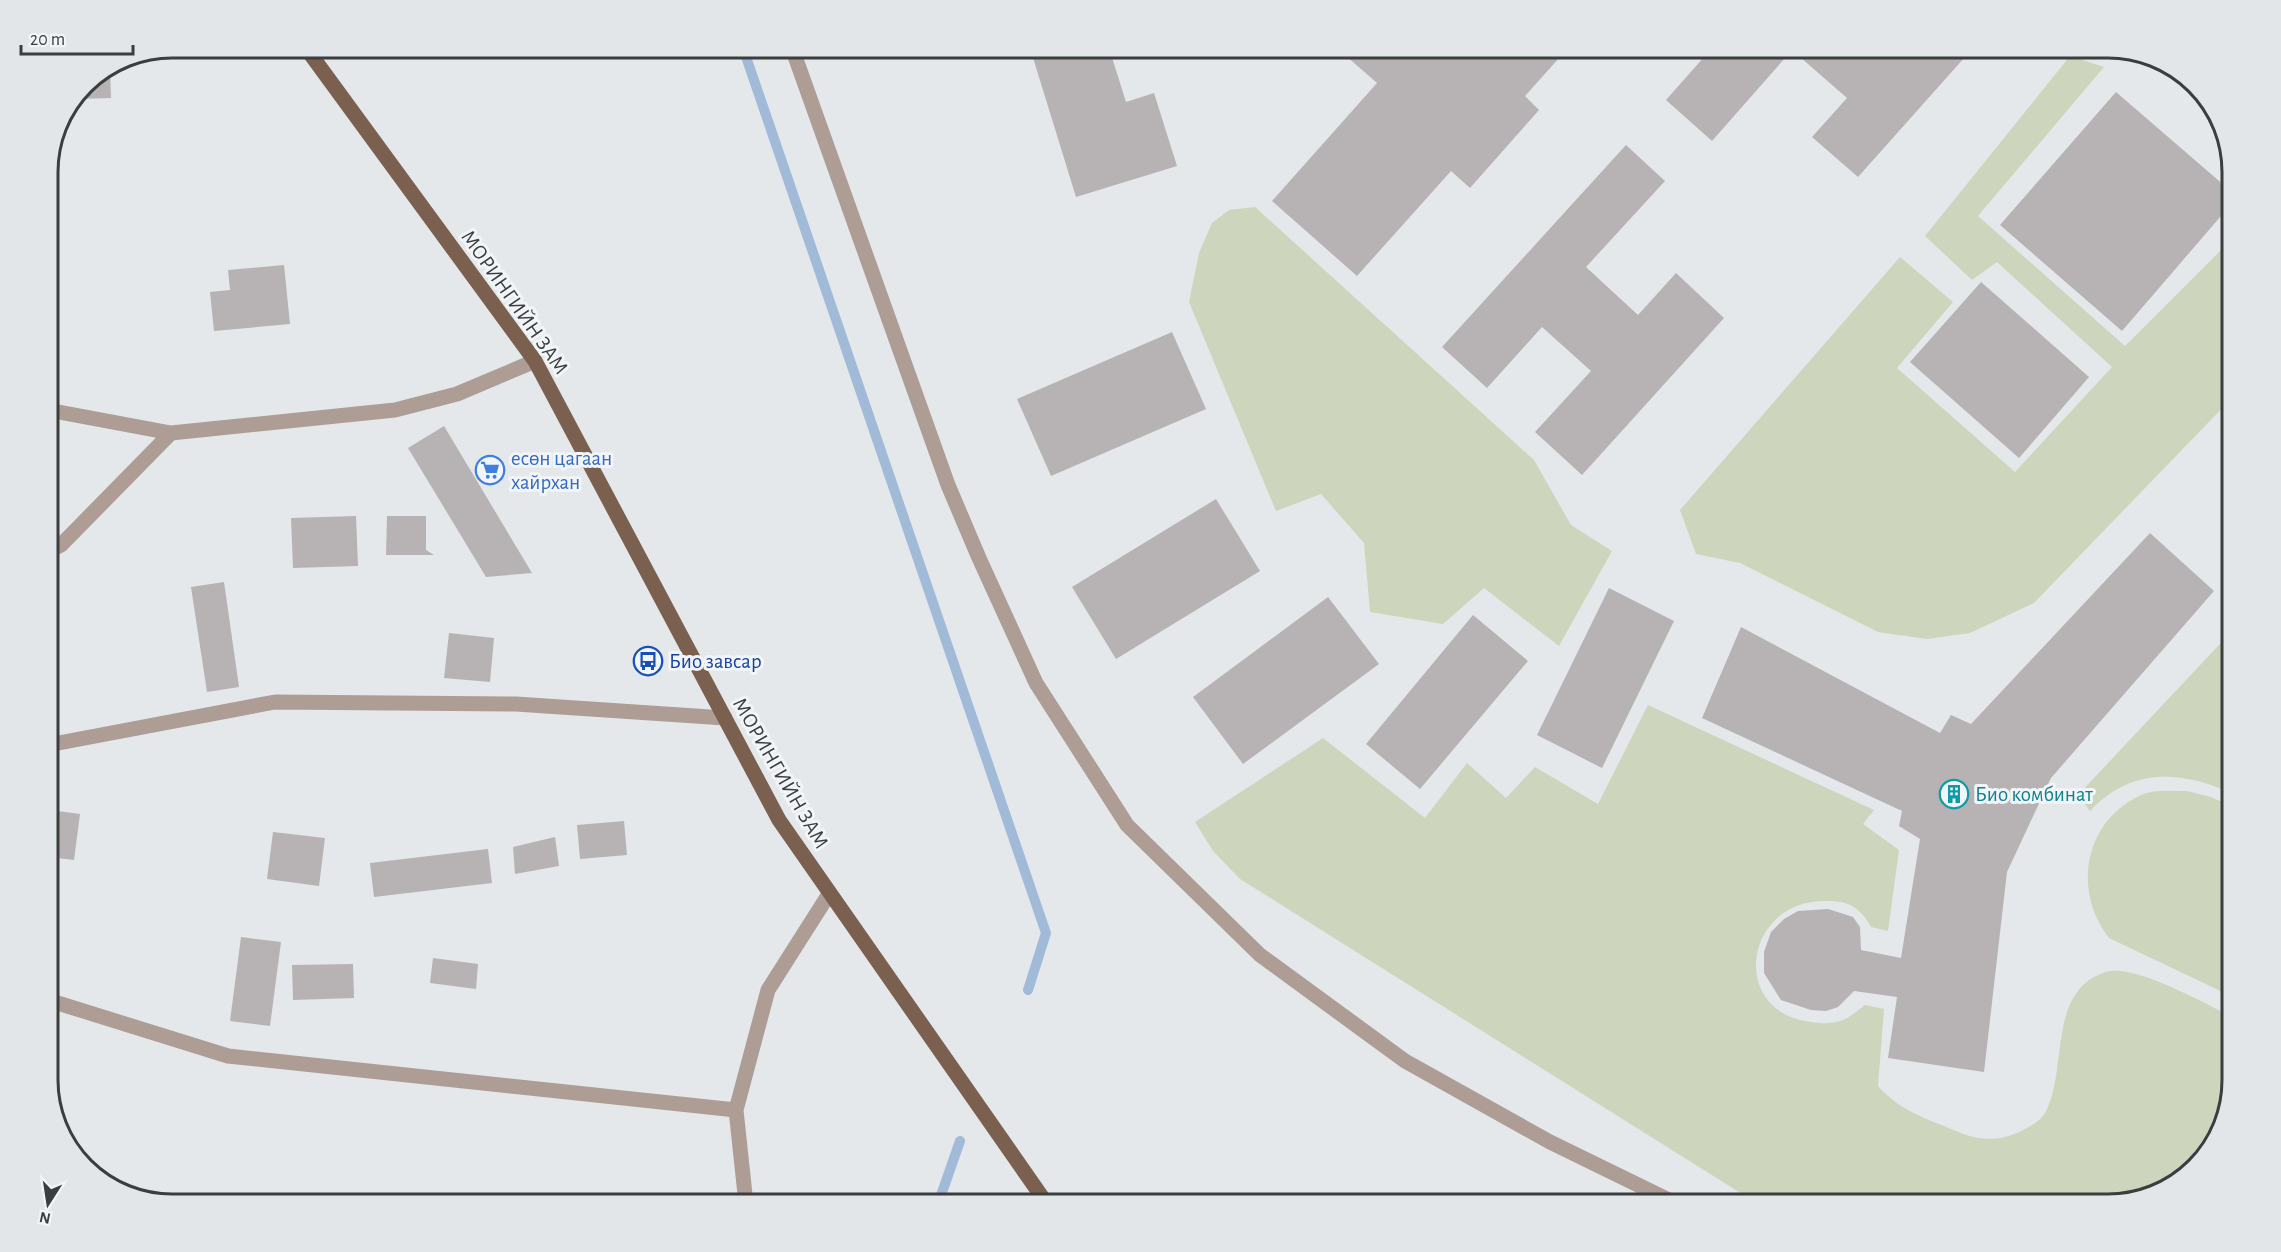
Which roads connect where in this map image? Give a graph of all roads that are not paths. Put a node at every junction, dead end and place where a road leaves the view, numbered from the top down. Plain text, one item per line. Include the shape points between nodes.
1 (314, 59) edge
2 (796, 59) edge
3 (535, 361) junction
4 (59, 412) edge
5 (171, 433) junction
6 (59, 545) edge
7 (725, 718) junction
8 (59, 744) edge
9 (829, 894) junction
10 (59, 1003) edge
11 (735, 1110) junction
12 (745, 1194) edge
13 (1040, 1194) edge
14 (1657, 1194) edge

1 - 3 main road, МОРИНГИЙН ЗАМ
2 - 14 street via 948,485 979,558 1036,683 1127,825 1260,955 1405,1061 1550,1142
3 - 5 street via 457,394 395,410
3 - 7 main road, МОРИНГИЙН ЗАМ
4 - 5 street
5 - 6 street
7 - 8 street via 516,704 275,702
7 - 9 main road, МОРИНГИЙН ЗАМ via 779,820
9 - 11 street via 768,990
9 - 13 main road, МОРИНГИЙН ЗАМ
10 - 11 street via 228,1056
11 - 12 street

